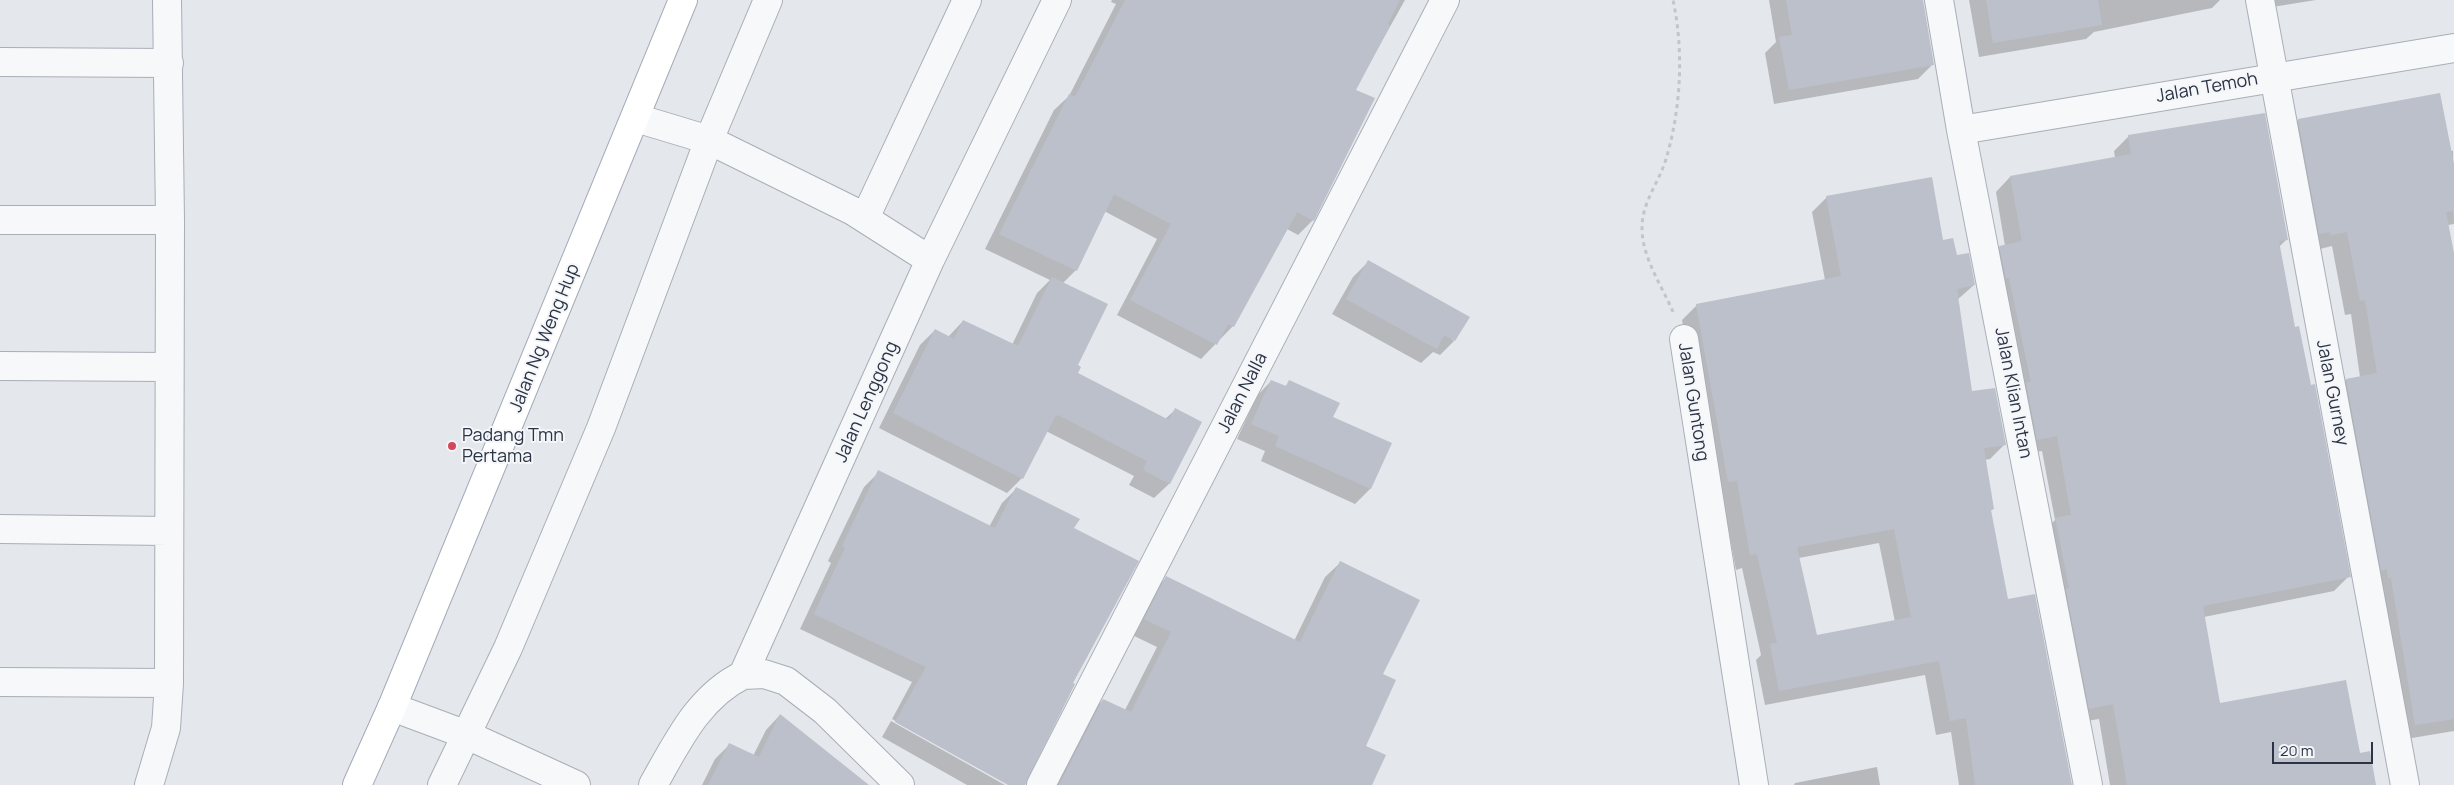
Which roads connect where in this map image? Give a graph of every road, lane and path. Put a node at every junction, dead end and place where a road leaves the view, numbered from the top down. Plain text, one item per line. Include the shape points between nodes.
1 (167, 0) edge
2 (683, 0) edge
3 (768, 0) edge
4 (968, 0) edge
5 (1057, 0) edge
6 (1445, 0) edge
7 (1673, 0) edge
8 (1939, 0) edge
9 (2260, 0) edge
10 (2454, 48) edge
11 (0, 62) edge
12 (169, 63) junction
13 (2274, 77) junction
14 (636, 118) junction
15 (1961, 130) junction
16 (710, 140) junction
17 (865, 218) junction
18 (0, 220) edge
19 (170, 220) junction
20 (930, 260) junction
21 (1684, 339) joint
22 (0, 366) edge
23 (169, 367) junction
24 (0, 529) edge
25 (168, 531) junction
26 (743, 675) junction
27 (0, 682) edge
28 (169, 683) junction
29 (392, 707) junction
30 (467, 735) junction
31 (149, 785) edge
32 (357, 785) edge
33 (442, 785) edge
34 (576, 785) edge
35 (653, 785) edge
36 (900, 785) edge
37 (1041, 785) edge
38 (1754, 785) edge
39 (2088, 785) edge
40 (2405, 785) edge

1 - 12 street
2 - 14 main road, Jalan Ng Weng Hup
3 - 16 street
4 - 17 street
5 - 20 street, Jalan Lenggong
6 - 37 street, Jalan Nalla
7 - 21 path, Jalan Guntong via 1678,50 1678,106 1666,160 1646,201 1642,230 1649,261
8 - 15 street, Jalan Klian Intan
9 - 13 street, Jalan Gurney
10 - 13 street, Jalan Temoh
11 - 12 street
12 - 19 street
13 - 15 street, Jalan Temoh
13 - 40 street, Jalan Gurney
14 - 16 street
14 - 29 main road, Jalan Ng Weng Hup
15 - 39 street, Jalan Klian Intan
16 - 17 street
16 - 30 street via 601,428 508,648
17 - 20 street
18 - 19 street
19 - 23 street
20 - 26 street, Jalan Lenggong
21 - 38 street, Jalan Guntong
22 - 23 street
23 - 25 street
24 - 25 street
25 - 28 street
26 - 35 street via 720,688 698,713
26 - 36 street via 764,674 786,681 825,711
27 - 28 street
28 - 31 street via 166,728
29 - 30 street
29 - 32 main road, Jalan Ng Weng Hup
30 - 33 street
30 - 34 street

